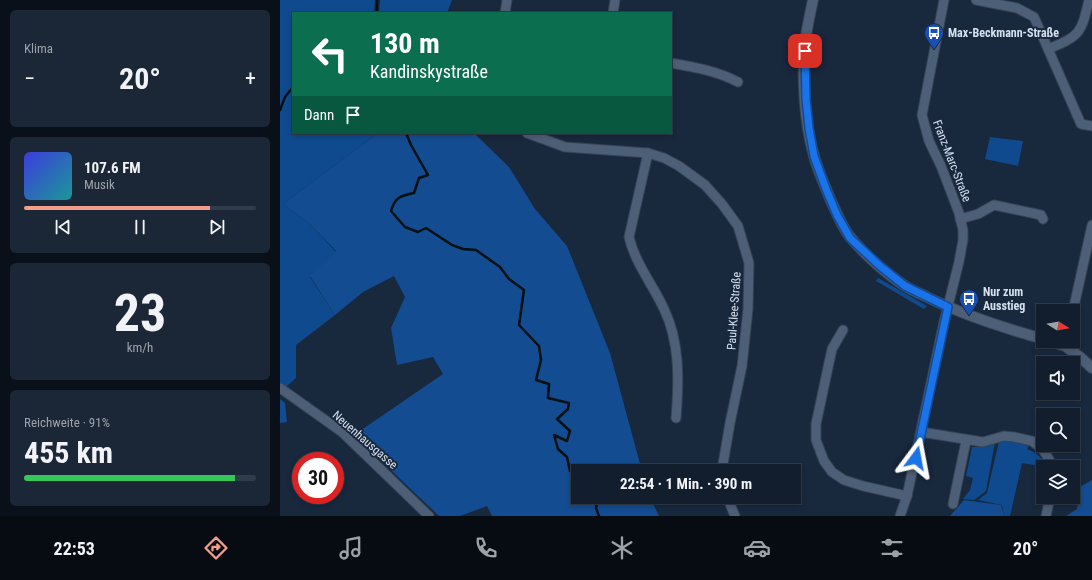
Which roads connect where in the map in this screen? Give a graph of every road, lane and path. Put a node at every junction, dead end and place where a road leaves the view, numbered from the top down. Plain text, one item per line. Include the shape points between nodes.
1 (507, 0) edge
2 (615, 0) edge
3 (813, 0) edge
4 (944, 0) edge
5 (976, 0) edge
6 (1089, 0) edge
7 (505, 12) edge
8 (613, 12) edge
9 (1048, 49) junction
10 (672, 63) edge
11 (738, 82) dead end
12 (1092, 126) edge
13 (530, 134) edge
14 (648, 153) junction
15 (960, 219) junction
16 (1043, 219) dead end
17 (1092, 225) edge
18 (1075, 304) edge
19 (948, 307) junction
20 (843, 330) dead end
21 (1036, 337) edge
22 (1070, 348) edge
23 (1092, 368) edge
24 (280, 388) edge
25 (676, 418) dead end
26 (922, 432) junction
27 (966, 441) junction
28 (1049, 460) edge
29 (724, 464) edge
30 (907, 496) junction
31 (730, 504) edge
32 (953, 504) dead end
33 (1049, 504) edge
34 (429, 516) edge
35 (735, 516) edge
36 (900, 516) edge
37 (1046, 516) edge

1 - 7 street
2 - 8 street
3 - 19 street via 804,61 809,128 814,156 837,215 850,238 868,256 905,286
4 - 15 street, Franz-Marc-Straße via 922,114 929,141
5 - 9 street via 1017,8 1034,17
6 - 9 street via 1080,31 1067,42
9 - 12 street via 1081,124
10 - 11 street via 717,73
13 - 14 street, Paul-Klee-Straße via 565,147
14 - 25 street via 629,237 632,249 664,308 675,340
14 - 29 street, Paul-Klee-Straße via 679,166 705,185 738,226 749,263 748,309 743,352
15 - 16 street via 978,214 994,205 1041,215
15 - 19 street, Franz-Marc-Straße via 963,240
17 - 18 street
19 - 21 street
19 - 26 street
20 - 30 street via 832,349 816,424 816,440 824,461 832,472 844,480
22 - 23 street
24 - 34 street, Neuenhausgasse via 342,432
26 - 27 street
26 - 30 street
27 - 28 street via 983,442 1004,436 1032,441
27 - 32 street
30 - 36 street
31 - 35 street
33 - 37 street

